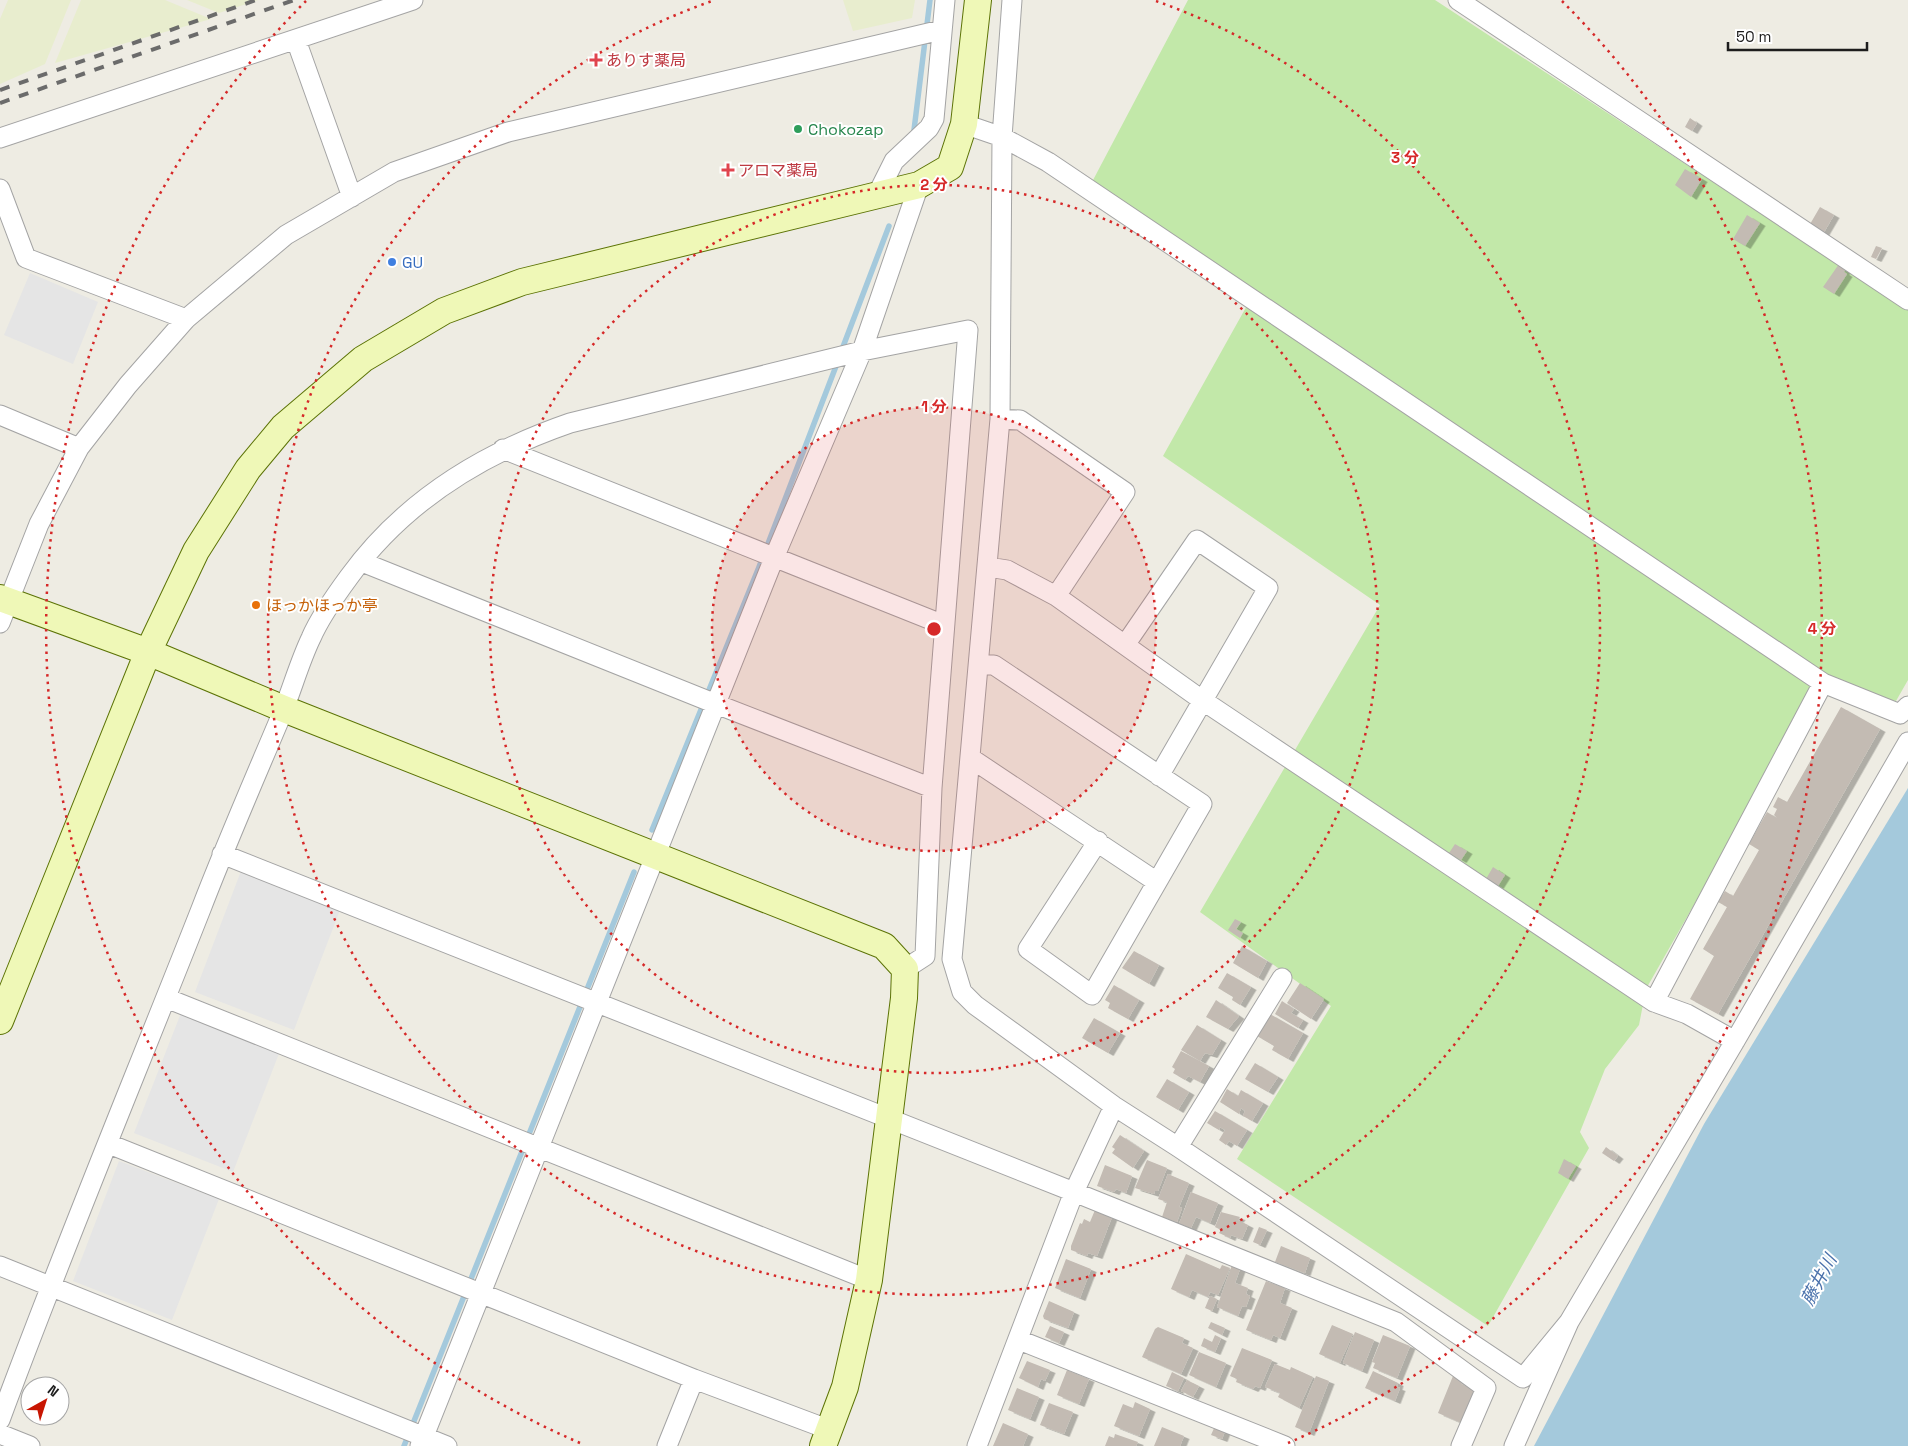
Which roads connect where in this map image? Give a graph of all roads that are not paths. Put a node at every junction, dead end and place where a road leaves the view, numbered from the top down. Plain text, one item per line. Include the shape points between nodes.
1 (413, 0) edge
2 (945, 0) edge
3 (978, 0) edge
4 (1012, 0) edge
5 (1458, 0) edge
6 (936, 32) junction
7 (296, 40) junction
8 (964, 124) junction
9 (1002, 137) junction
10 (0, 138) edge
11 (919, 185) junction
12 (0, 190) edge
13 (877, 195) junction
14 (352, 197) junction
15 (1908, 300) edge
16 (186, 319) junction
17 (855, 353) junction
18 (0, 415) edge
19 (1000, 419) junction
20 (78, 448) junction
21 (503, 450) junction
22 (767, 556) junction
23 (362, 562) junction
24 (988, 567) junction
25 (1056, 596) junction
26 (3, 607) edge
27 (944, 625) junction
28 (1125, 645) junction
29 (148, 652) junction
30 (979, 665) junction
31 (1823, 684) junction
32 (1202, 700) junction
33 (708, 701) junction
34 (1908, 706) edge
35 (284, 709) junction
36 (1908, 742) edge
37 (972, 759) junction
38 (1159, 776) junction
39 (932, 788) junction
40 (1098, 842) junction
41 (222, 854) junction
42 (656, 855) junction
43 (1157, 882) junction
44 (952, 959) junction
45 (915, 962) junction
46 (1282, 978) dead end
47 (166, 998) junction
48 (588, 1000) junction
49 (1654, 1002) junction
50 (0, 1021) edge
51 (1735, 1041) junction
52 (1114, 1106) junction
53 (889, 1120) junction
54 (109, 1144) junction
55 (531, 1144) junction
56 (1178, 1147) junction
57 (1074, 1192) junction
58 (0, 1266) edge
59 (869, 1280) junction
60 (50, 1285) junction
61 (472, 1290) junction
62 (1569, 1322) junction
63 (1019, 1340) junction
64 (1523, 1378) junction
65 (694, 1379) junction
66 (0, 1420) edge
67 (1521, 1425) junction
68 (0, 1434) edge
69 (416, 1436) edge
70 (826, 1438) edge
71 (30, 1446) edge
72 (447, 1446) edge
73 (667, 1446) edge
74 (977, 1446) edge
75 (1285, 1446) edge
76 (1461, 1446) edge
77 (1503, 1446) edge
78 (1514, 1446) edge

1 - 7 street
2 - 6 street
3 - 8 street
4 - 9 street
5 - 15 street
6 - 13 street via 934,119 929,128 894,161
6 - 14 street via 508,132 394,172
7 - 10 street
7 - 14 street
8 - 9 street
8 - 11 street via 950,167
9 - 19 street
9 - 31 street via 1048,162
11 - 13 street
11 - 17 street
12 - 16 street via 26,258
13 - 29 street via 522,282 444,311 363,359 283,427 248,469 196,551
14 - 16 street via 286,235
16 - 20 street
17 - 21 street via 570,423 531,436
17 - 22 street
17 - 27 street via 968,330
18 - 20 street
19 - 24 street
19 - 25 street via 1020,420 1125,492
20 - 26 street via 39,524
21 - 22 street
21 - 23 street via 426,496 388,531
22 - 27 street
22 - 33 street
23 - 33 street
23 - 35 street via 350,575 312,636
24 - 25 street via 1007,570
24 - 30 street
25 - 28 street
26 - 29 street
27 - 39 street
28 - 32 street
28 - 32 street via 1197,540 1268,588
29 - 35 street
29 - 50 street
30 - 37 street
30 - 38 street via 994,665
31 - 34 street via 1900,714
31 - 49 street
32 - 38 street
32 - 49 street
33 - 39 street
33 - 42 street
35 - 41 street
35 - 42 street
36 - 51 street
37 - 40 street
37 - 44 street
38 - 43 street via 1202,804
39 - 45 street
40 - 43 street
40 - 43 street via 1028,949 1092,995
41 - 47 street
41 - 48 street
42 - 45 street via 884,946
42 - 48 street
44 - 45 street
44 - 52 street via 962,992 975,1005
45 - 53 street via 904,998
46 - 56 street
47 - 54 street
47 - 55 street
48 - 53 street
48 - 55 street
49 - 51 street via 1687,1014
51 - 62 street
52 - 56 street
52 - 57 street
53 - 57 street
53 - 59 street
54 - 60 street
54 - 61 street
55 - 59 street
55 - 61 street
56 - 64 street
57 - 63 street
57 - 76 street via 1396,1322 1486,1388
58 - 60 street
59 - 70 street via 845,1386
60 - 66 street
60 - 69 street
61 - 65 street
61 - 69 street
62 - 64 street
62 - 67 street
63 - 74 street
63 - 75 street
64 - 67 street
65 - 70 street
65 - 73 street
67 - 77 street
67 - 78 street
68 - 71 street
69 - 72 street

